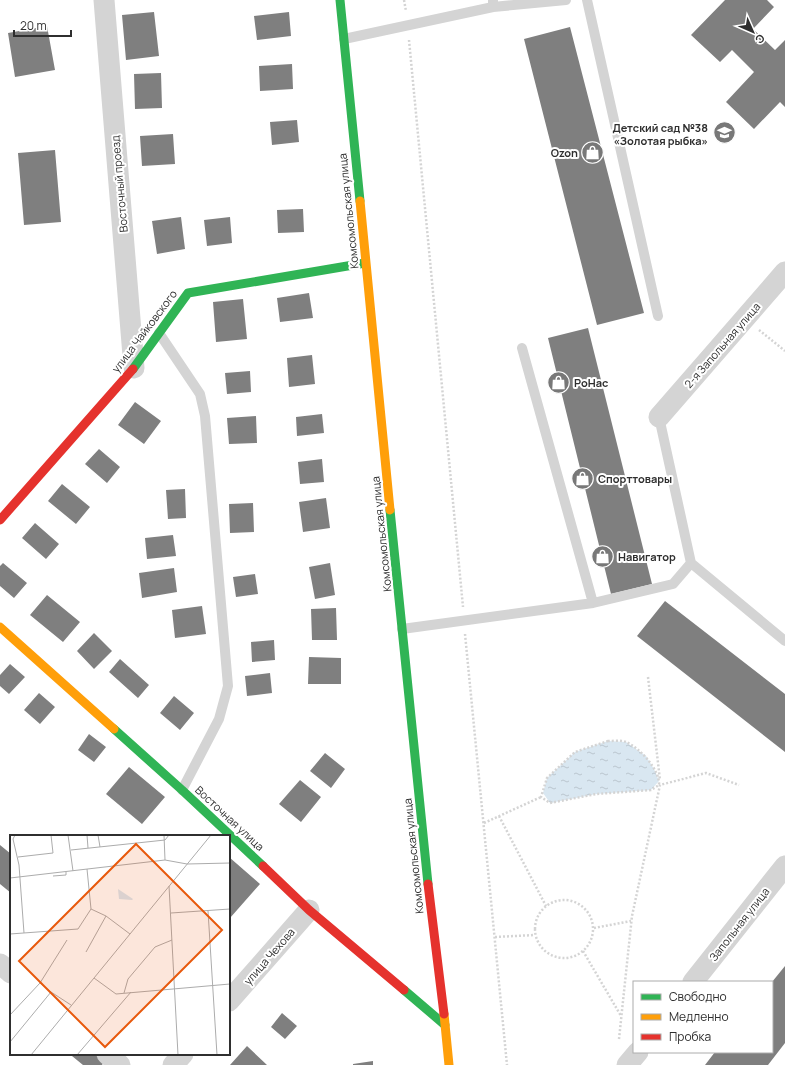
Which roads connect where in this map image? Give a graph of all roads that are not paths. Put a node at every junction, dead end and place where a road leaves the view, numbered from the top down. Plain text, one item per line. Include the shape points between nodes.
1 (104, 0) edge
2 (340, 0) edge
3 (566, 0) edge
4 (588, 0) edge
5 (493, 3) edge
6 (344, 39) junction
7 (366, 263) junction
8 (785, 272) edge
9 (658, 316) dead end
10 (159, 333) junction
11 (522, 348) dead end
12 (134, 368) junction
13 (659, 417) joint
14 (0, 520) edge
15 (691, 563) junction
16 (593, 603) junction
17 (0, 627) edge
18 (402, 629) junction
19 (785, 641) edge
20 (182, 790) junction
21 (230, 835) edge
22 (230, 835) edge
23 (785, 866) edge
24 (309, 910) junction
25 (0, 964) edge
26 (10, 972) edge
27 (694, 981) edge
28 (230, 1001) edge
29 (445, 1025) junction
30 (637, 1053) edge
31 (108, 1055) edge
32 (182, 1055) edge
33 (120, 1065) edge
34 (173, 1065) edge
35 (449, 1065) edge
36 (627, 1065) edge

1 - 12 street, Восточный проезд
2 - 6 street, Комсомольская улица
3 - 5 lane
4 - 9 lane
5 - 6 lane
6 - 7 street, Комсомольская улица
7 - 10 street, улица Чайковского via 188,293
7 - 18 street, Комсомольская улица
8 - 13 street, 2-я Запольная улица
10 - 12 street, улица Чайковского
10 - 20 lane via 200,394 205,416 228,686 219,719
11 - 16 lane
12 - 14 street, улица Чайковского
13 - 15 lane
15 - 16 lane via 673,584
15 - 19 lane
16 - 18 lane
17 - 20 street, Восточная улица
18 - 29 street, Комсомольская улица via 427,879
20 - 21 street, Восточная улица
22 - 24 street, Восточная улица
23 - 27 street, Запольная улица
24 - 28 street, улица Чехова
24 - 29 street, Восточная улица
25 - 26 street
29 - 35 street, Комсомольская улица
30 - 36 street
31 - 33 street
32 - 34 street

